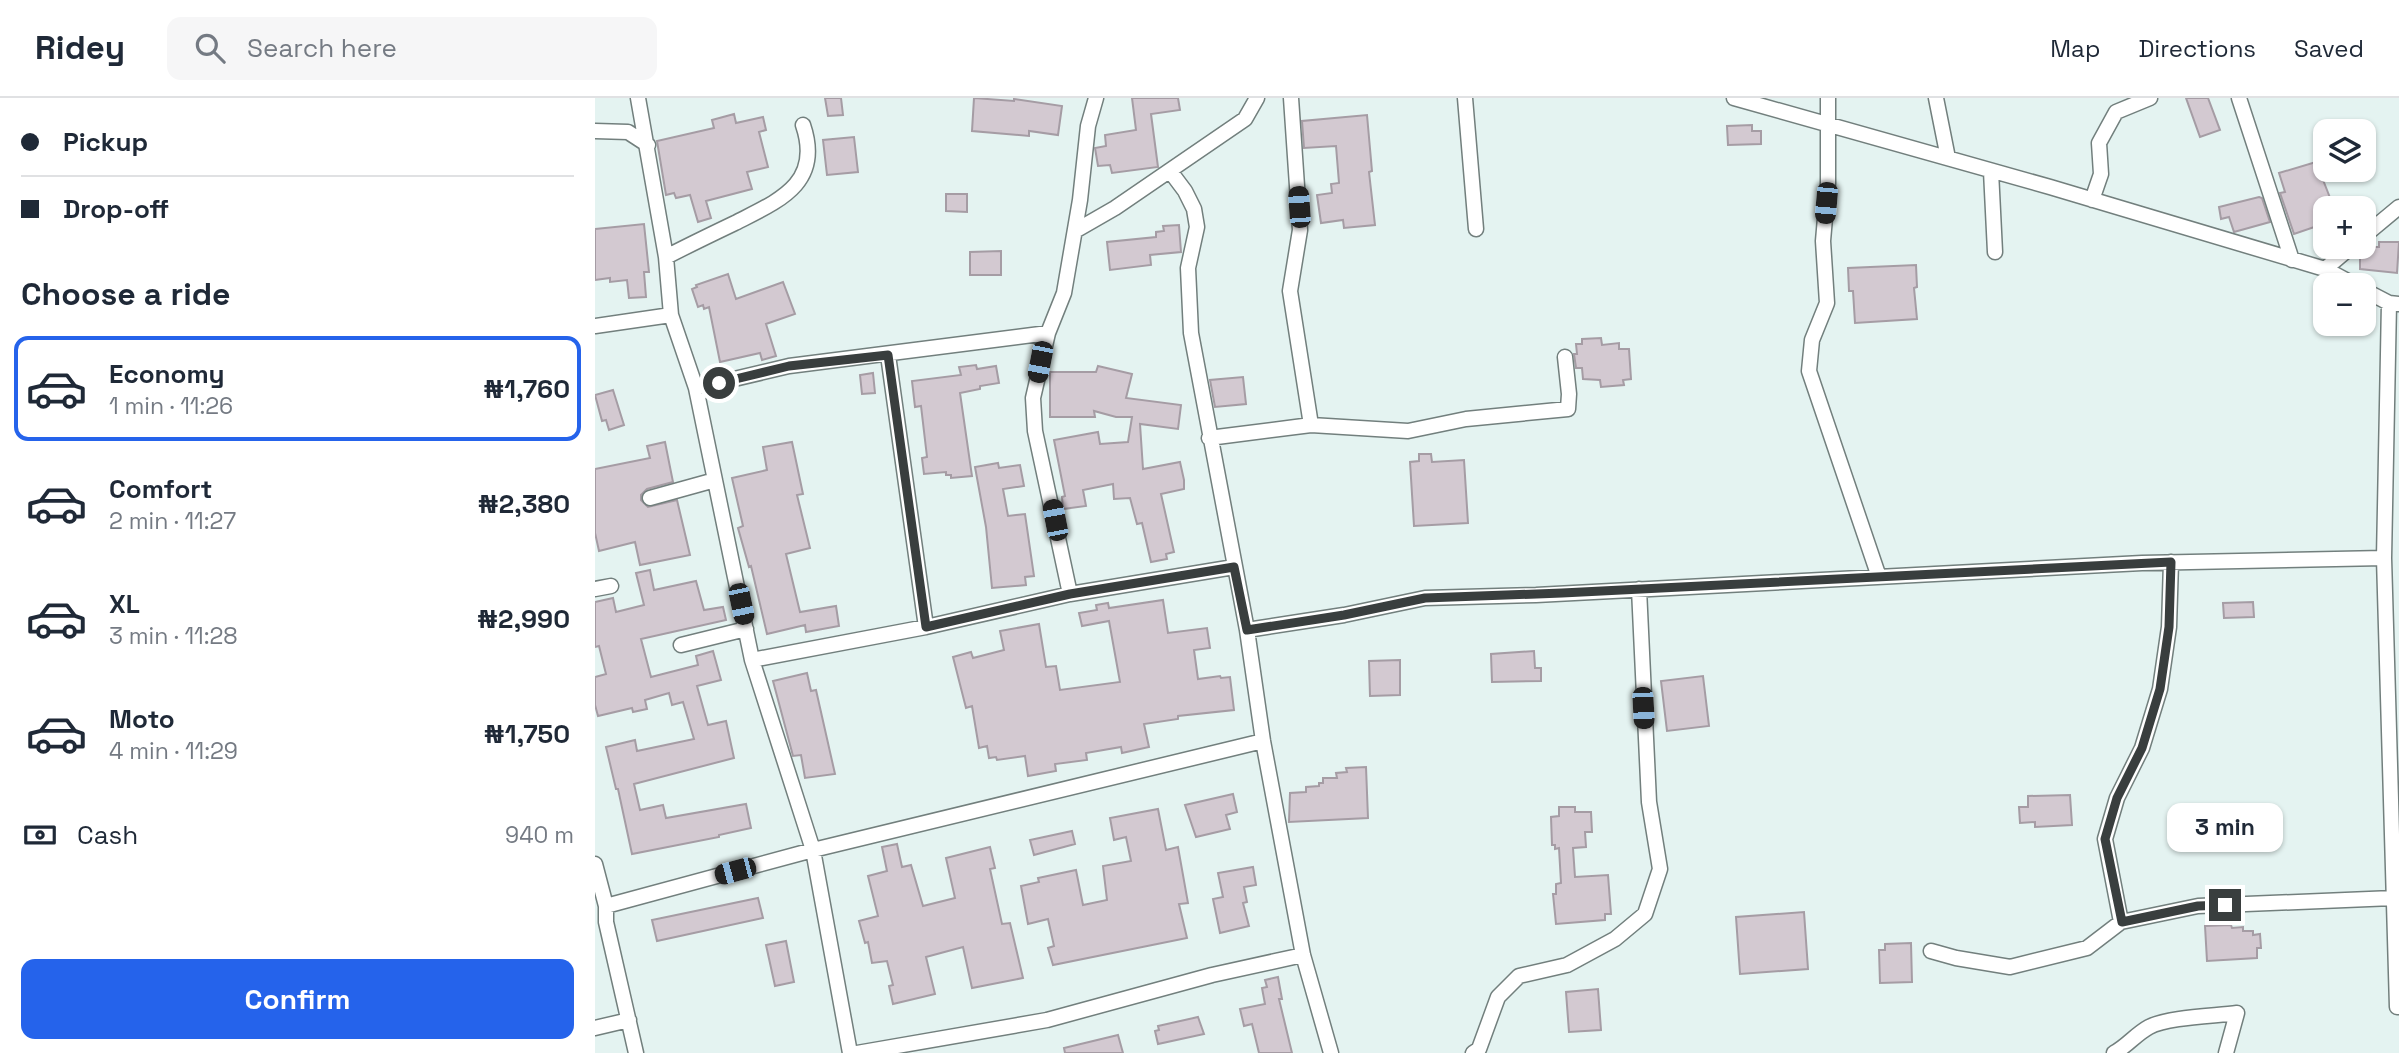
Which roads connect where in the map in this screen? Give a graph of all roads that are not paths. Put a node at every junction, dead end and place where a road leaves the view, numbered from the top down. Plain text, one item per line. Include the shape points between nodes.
1 (638, 98) edge
2 (1096, 98) edge
3 (1257, 98) edge
4 (1291, 98) edge
5 (1465, 98) edge
6 (1734, 98) edge
7 (1782, 98) edge
8 (1828, 98) edge
9 (1936, 98) edge
10 (2150, 98) edge
11 (2239, 98) edge
12 (2114, 105) edge
13 (1786, 113) junction
14 (1828, 124) junction
15 (803, 125) dead end
16 (595, 131) edge
17 (648, 145) junction
18 (1948, 158) junction
19 (1170, 171) junction
20 (1991, 171) junction
21 (2092, 200) junction
22 (2399, 207) edge
23 (2376, 226) edge
24 (1476, 229) dead end
25 (1075, 232) junction
26 (1995, 252) dead end
27 (666, 257) junction
28 (2337, 259) edge
29 (2292, 260) junction
30 (2325, 269) junction
31 (2332, 273) edge
32 (2376, 295) edge
33 (2394, 303) edge
34 (671, 315) junction
35 (595, 326) edge
36 (1048, 333) junction
37 (888, 355) junction
38 (1565, 358) dead end
39 (696, 388) junction
40 (1311, 425) junction
41 (1209, 438) junction
42 (715, 480) junction
43 (650, 498) dead end
44 (2384, 558) junction
45 (2171, 562) junction
46 (1234, 567) junction
47 (1879, 577) junction
48 (611, 586) dead end
49 (595, 589) edge
50 (1639, 589) junction
51 (1070, 594) junction
52 (926, 627) junction
53 (746, 629) junction
54 (1247, 630) junction
55 (681, 645) dead end
56 (752, 660) junction
57 (1263, 741) junction
58 (813, 850) junction
59 (595, 864) edge
60 (2393, 898) junction
61 (606, 906) junction
62 (2122, 922) junction
63 (600, 923) edge
64 (1931, 951) dead end
65 (1303, 955) junction
66 (2399, 1007) edge
67 (629, 1020) junction
68 (595, 1027) edge
69 (636, 1053) edge
70 (850, 1053) edge
71 (857, 1053) edge
72 (1331, 1053) edge
73 (1473, 1053) edge
74 (2114, 1053) edge
75 (2227, 1053) edge

1 - 17 street
2 - 25 street
3 - 19 street via 1245,119
4 - 40 street via 1300,230 1290,291
5 - 24 street
6 - 13 street
7 - 13 street
8 - 14 street
9 - 18 street
10 - 12 street
11 - 29 street
12 - 21 street via 2099,143 2101,174
13 - 14 street
14 - 18 street
14 - 47 street via 1823,241 1826,303 1812,340 1809,371
15 - 27 street via 809,147 805,169 786,196
16 - 17 street via 628,132
17 - 27 street
18 - 20 street
19 - 25 street
19 - 41 street via 1194,209 1197,227 1188,268 1191,333
20 - 21 street
20 - 26 street
21 - 29 street
22 - 23 street
25 - 36 street via 1064,293
27 - 34 street
28 - 30 street
29 - 30 street
30 - 31 street
32 - 33 street
33 - 44 street
34 - 35 street
34 - 39 street
36 - 37 street
36 - 51 street via 1033,398 1035,432
37 - 39 street via 789,366
37 - 52 street
38 - 40 street via 1568,409 1466,419 1408,432
39 - 42 street
40 - 41 street
41 - 46 street
42 - 43 street
42 - 53 street
44 - 45 street
44 - 60 street
45 - 47 street
45 - 62 street via 2169,627 2160,689 2105,839
46 - 51 street
46 - 54 street
47 - 50 street
48 - 49 street
50 - 54 street via 1425,598
50 - 73 street via 1649,802 1660,869 1645,914 1615,939 1567,965 1520,976 1498,997 1479,1049
51 - 52 street
52 - 56 street
53 - 55 street
53 - 56 street
54 - 57 street
56 - 58 street
57 - 58 street
57 - 65 street
58 - 61 street
58 - 70 street
59 - 61 street
60 - 62 street via 2198,906
60 - 66 street
61 - 63 street
62 - 64 street via 2087,948 2010,967
63 - 67 street
65 - 71 street via 1047,1020
65 - 72 street
67 - 68 street
67 - 69 street
74 - 75 street via 2150,1026 2237,1013

